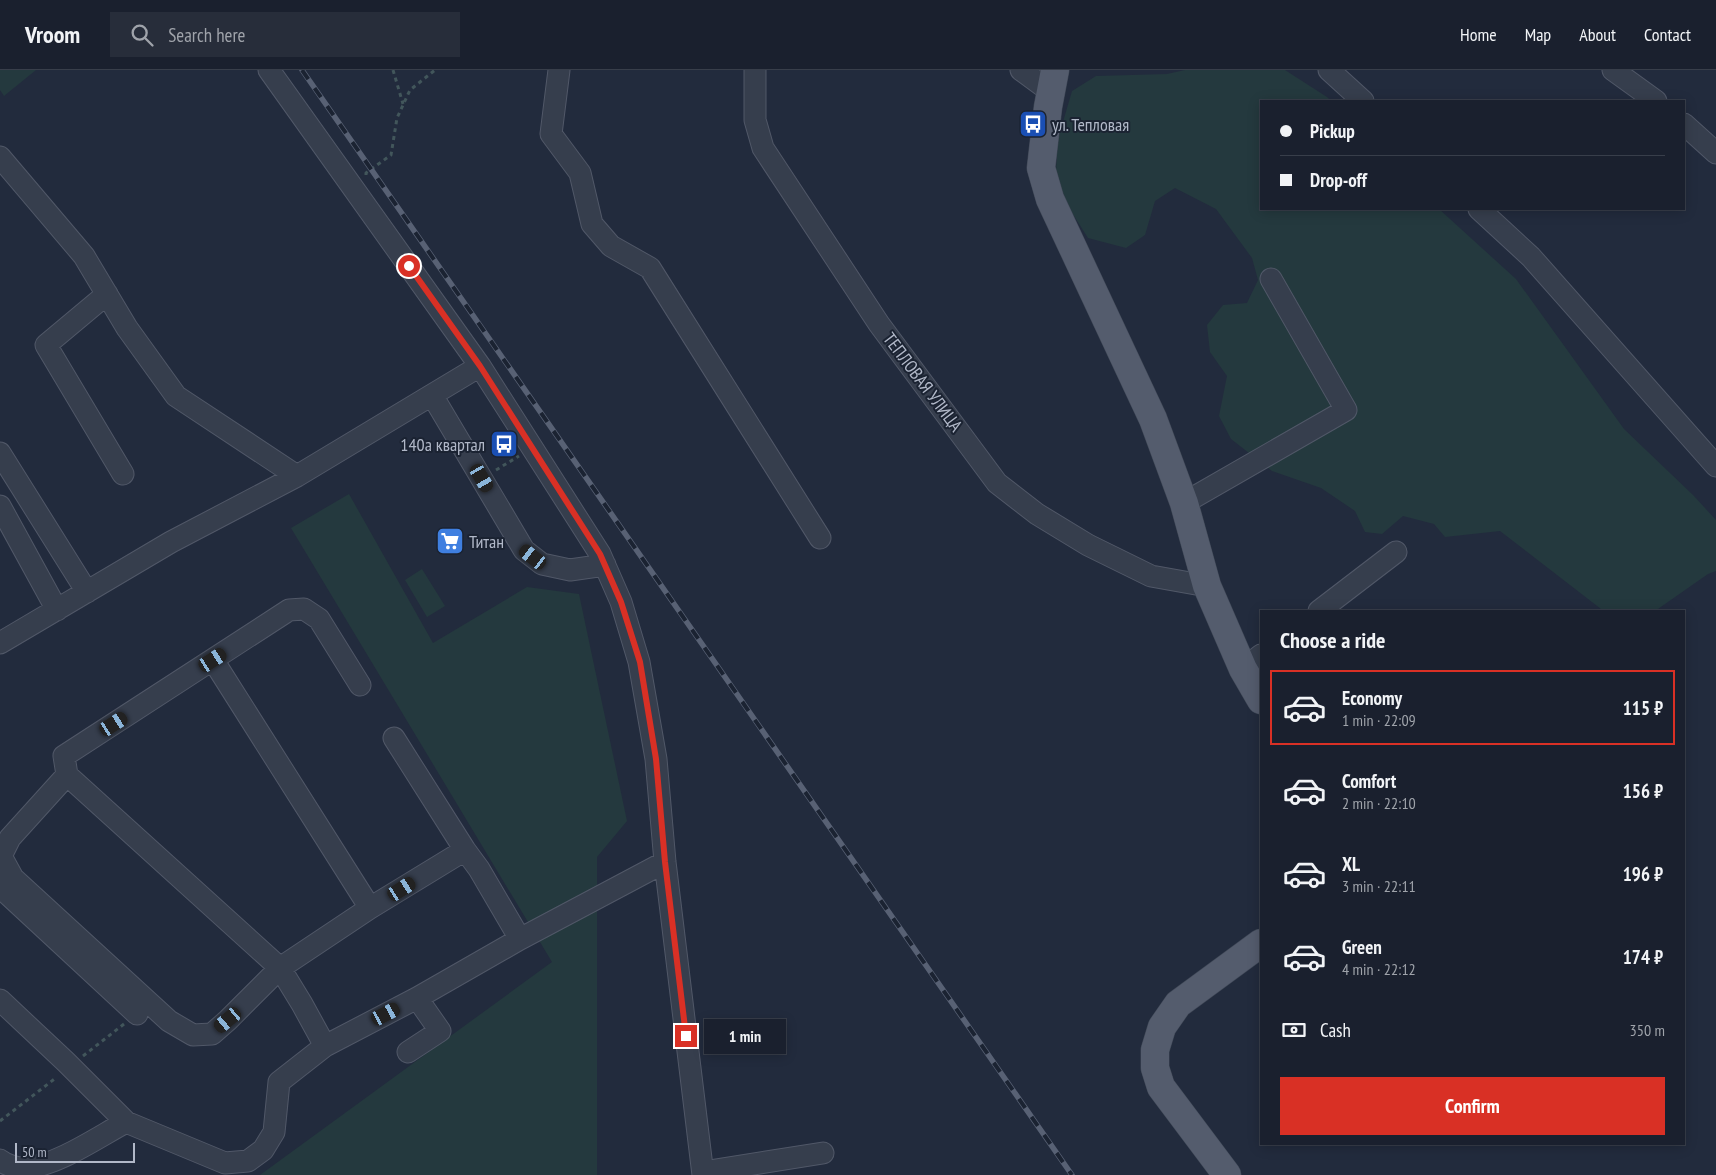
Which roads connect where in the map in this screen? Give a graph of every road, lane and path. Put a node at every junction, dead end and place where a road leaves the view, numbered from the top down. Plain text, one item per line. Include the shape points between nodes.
1 (269, 70) edge
2 (393, 70) edge
3 (435, 70) edge
4 (559, 70) edge
5 (755, 70) edge
6 (1021, 70) edge
7 (1329, 70) edge
8 (1613, 70) edge
9 (1053, 81) edge
10 (1362, 100) edge
11 (1655, 100) edge
12 (403, 105) junction
13 (1685, 125) edge
14 (1716, 153) edge
15 (0, 157) edge
16 (365, 179) dead end
17 (1480, 210) edge
18 (1271, 279) dead end
19 (107, 294) junction
20 (480, 366) junction
21 (432, 395) junction
22 (0, 453) edge
23 (519, 456) dead end
24 (1716, 466) edge
25 (498, 469) dead end
26 (123, 474) dead end
27 (297, 476) junction
28 (1184, 503) junction
29 (0, 506) edge
30 (820, 538) dead end
31 (1396, 552) dead end
32 (605, 565) junction
33 (1207, 586) junction
34 (87, 592) junction
35 (57, 610) junction
36 (1320, 610) edge
37 (0, 643) edge
38 (213, 660) junction
39 (1252, 662) edge
40 (360, 684) dead end
41 (1260, 696) edge
42 (394, 738) dead end
43 (66, 775) junction
44 (465, 850) junction
45 (665, 862) junction
46 (0, 886) edge
47 (370, 908) junction
48 (520, 939) junction
49 (1260, 944) edge
50 (280, 968) junction
51 (417, 998) junction
52 (0, 1000) edge
53 (137, 1014) dead end
54 (325, 1046) junction
55 (408, 1052) dead end
56 (126, 1122) junction
57 (823, 1153) dead end
58 (0, 1160) edge
59 (19, 1172) edge
60 (703, 1173) edge
61 (1227, 1175) edge

1 - 20 street
2 - 12 path
3 - 12 path via 410,90
4 - 30 street via 551,134 580,174 592,224 611,246 650,268
5 - 33 street, ТЕПЛОВАЯ УЛИЦА via 755,120 763,148 879,324 998,483 1037,514 1088,545 1151,576
6 - 9 street
7 - 10 street
8 - 11 street
9 - 28 main road via 1040,168 1050,199 1153,419
12 - 16 path via 397,118 391,155 366,173
13 - 14 street
15 - 19 street via 84,256
17 - 24 street via 1531,257
18 - 28 street via 1346,410
19 - 26 street via 46,344
19 - 27 street via 176,396
20 - 21 street
20 - 32 street
21 - 27 street
21 - 32 street via 524,550 542,564 570,570
22 - 34 street
23 - 25 path
27 - 34 street via 171,542
28 - 33 main road
29 - 35 street
31 - 36 street
32 - 45 street via 640,662 656,759
33 - 39 main road
34 - 35 street
35 - 37 street
38 - 40 street via 289,610 304,609 319,619
38 - 43 street via 64,756
38 - 47 street
39 - 41 main road
42 - 44 street
43 - 50 street
43 - 50 street via 10,838 1,856 12,878 169,1021 193,1035 212,1034
44 - 47 street
44 - 48 street
45 - 48 street
45 - 60 street
46 - 53 street
47 - 50 street
48 - 51 street
49 - 61 main road via 1178,1004 1162,1027 1155,1050 1155,1068 1161,1087
50 - 54 street
51 - 54 street
51 - 55 street via 440,1031
52 - 56 street
54 - 56 street via 279,1082 274,1132 263,1150 248,1160 225,1163
56 - 59 street via 58,1159
57 - 60 street
58 - 59 street

